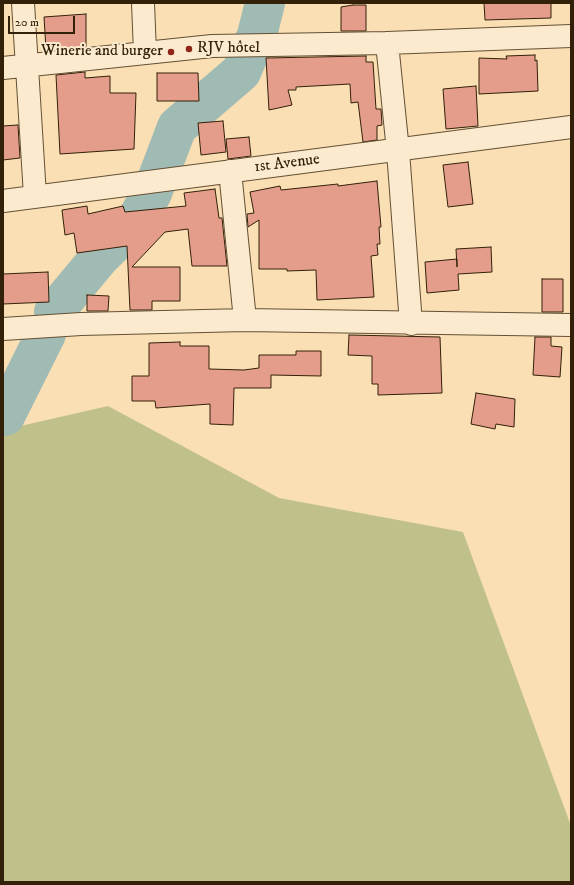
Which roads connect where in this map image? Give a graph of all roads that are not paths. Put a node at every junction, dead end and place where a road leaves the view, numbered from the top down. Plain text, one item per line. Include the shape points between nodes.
1 (23, 3) edge
2 (143, 3) edge
3 (571, 36) edge
4 (387, 43) junction
5 (145, 52) junction
6 (27, 67) junction
7 (3, 68) edge
8 (571, 127) edge
9 (398, 151) junction
10 (230, 171) junction
11 (35, 196) junction
12 (3, 201) edge
13 (245, 320) junction
14 (411, 324) junction
15 (571, 325) edge
16 (3, 329) edge

1 - 6 street
2 - 5 street
3 - 4 street
4 - 5 street via 212,46
4 - 9 street
5 - 6 street
6 - 7 street
6 - 11 street
8 - 9 street, 1st Avenue
9 - 10 street, 1st Avenue
9 - 14 street
10 - 11 street, 1st Avenue
10 - 13 street
11 - 12 street, 1st Avenue
13 - 14 street
13 - 16 street via 81,324
14 - 15 street

